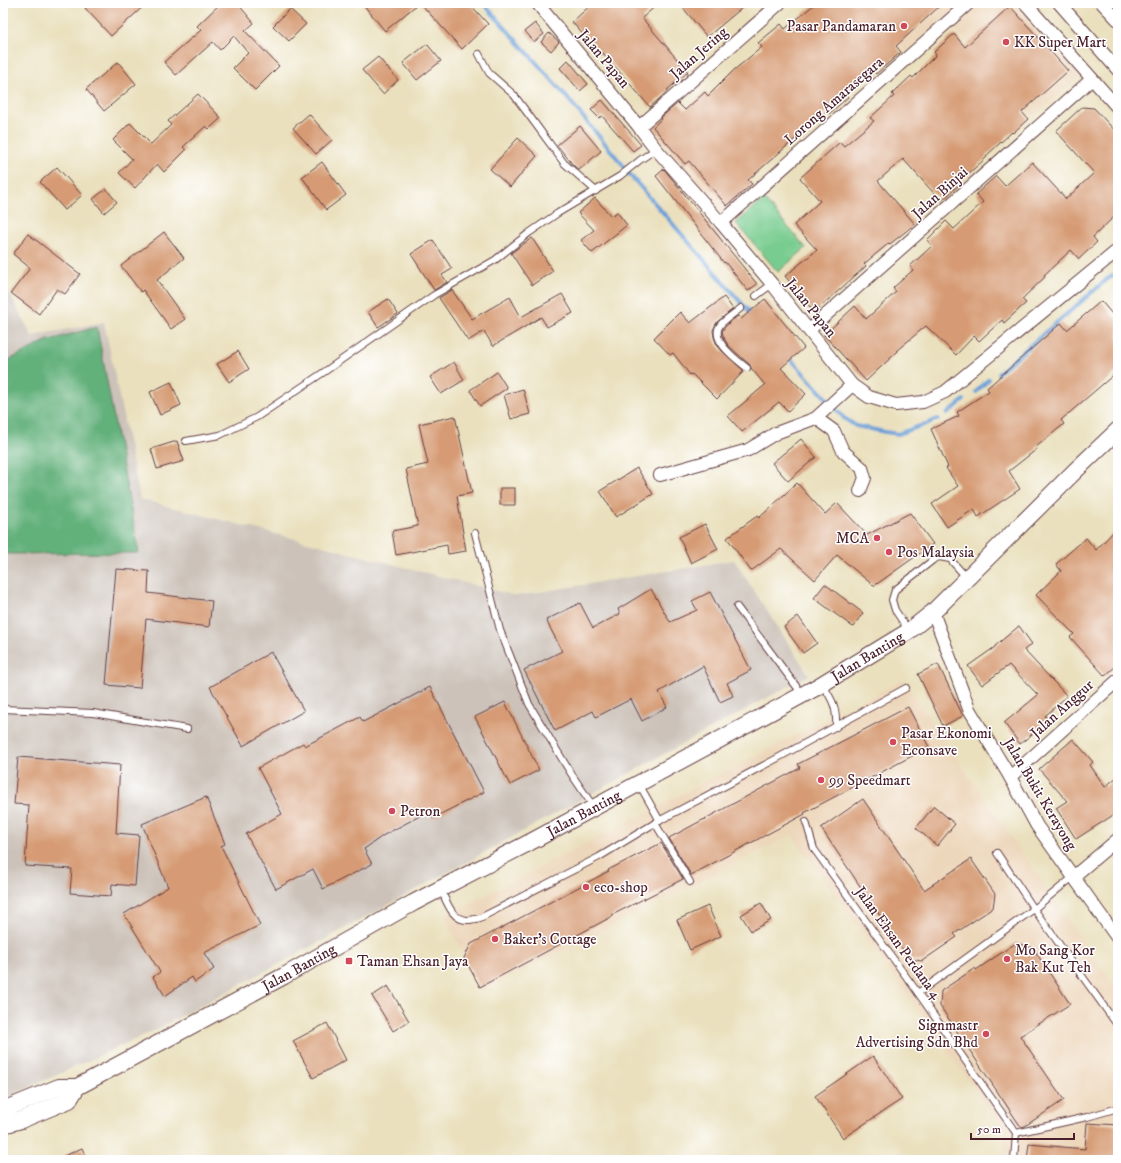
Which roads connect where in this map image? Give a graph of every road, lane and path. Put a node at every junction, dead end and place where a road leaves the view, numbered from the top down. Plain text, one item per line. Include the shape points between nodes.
1 (780, 3) edge
2 (969, 3) edge
3 (1026, 3) edge
4 (1059, 3) edge
5 (1102, 3) edge
6 (541, 4) edge
7 (1118, 20) edge
8 (479, 54) dead end
9 (1118, 70) edge
10 (1092, 79) junction
11 (1118, 108) edge
12 (639, 127) junction
13 (656, 149) junction
14 (596, 191) junction
15 (721, 222) junction
16 (1118, 250) edge
17 (772, 284) junction
18 (756, 296) dead end
19 (741, 308) dead end
20 (809, 330) junction
21 (746, 368) dead end
22 (852, 385) junction
23 (820, 414) junction
24 (1118, 430) edge
25 (186, 441) dead end
26 (660, 475) dead end
27 (860, 491) dead end
28 (475, 533) dead end
29 (967, 579) junction
30 (737, 607) dead end
31 (933, 612) junction
32 (909, 631) junction
33 (1118, 680) edge
34 (822, 684) junction
35 (906, 688) dead end
36 (802, 695) junction
37 (3, 708) edge
38 (836, 727) junction
39 (187, 729) dead end
40 (1010, 777) junction
41 (639, 783) junction
42 (594, 807) junction
43 (658, 822) junction
44 (806, 822) dead end
45 (1118, 839) edge
46 (997, 853) dead end
47 (1073, 877) junction
48 (690, 882) dead end
49 (441, 888) junction
50 (1034, 909) junction
51 (1118, 939) edge
52 (918, 993) junction
53 (1118, 1026) edge
54 (77, 1087) junction
55 (1118, 1108) edge
56 (3, 1110) edge
57 (3, 1125) edge
58 (1016, 1133) junction
59 (1014, 1160) edge

1 - 12 street, Jalan Jering
2 - 15 street, Lorong Amarasegara
3 - 10 street
4 - 9 street
5 - 7 street
6 - 12 street, Jalan Papan
8 - 14 lane via 489,73 514,95 564,163
10 - 11 street
10 - 20 street, Jalan Binjai
12 - 13 street, Jalan Papan
13 - 14 lane
13 - 15 street, Jalan Papan
14 - 25 lane via 552,217 495,260 434,295 257,417 220,436
15 - 17 street, Jalan Papan
16 - 22 street, Jalan Papan via 945,392 924,402 896,405 869,397
17 - 18 lane
17 - 20 street, Jalan Papan
19 - 21 lane via 721,324 718,339
20 - 22 street, Jalan Papan
22 - 23 street
23 - 26 street via 776,433 748,450
23 - 27 street via 834,431 843,451 862,468 865,478
24 - 29 main road, Jalan Banting
28 - 42 lane via 500,630 529,704
29 - 31 main road, Jalan Banting
29 - 32 lane via 950,559 940,557 895,590 892,600
30 - 36 lane
31 - 32 main road, Jalan Banting
31 - 40 street, Jalan Bukit Kerayong via 969,709
32 - 34 main road, Jalan Banting
33 - 40 street, Jalan Anggur
34 - 36 main road, Jalan Banting
34 - 38 lane via 832,700
35 - 38 lane
36 - 41 main road, Jalan Banting
37 - 39 lane via 93,713
38 - 43 lane
40 - 47 street, Jalan Bukit Kerayong via 1037,826
41 - 42 main road, Jalan Banting
41 - 43 lane
42 - 49 main road, Jalan Banting
43 - 48 lane
43 - 49 lane via 599,857 480,918 466,920 456,917 448,906
44 - 52 lane, Jalan Ehsan Perdana 4 via 814,849
45 - 47 street
46 - 50 lane
47 - 50 lane
47 - 51 street, Jalan Bukit Kerayong
49 - 54 main road, Jalan Banting
50 - 52 lane
50 - 53 lane
52 - 58 lane, Jalan Ehsan Perdana 4
54 - 56 main road via 59,1087
54 - 57 main road, Jalan Banting via 69,1100
55 - 58 lane via 1087,1118
58 - 59 lane

